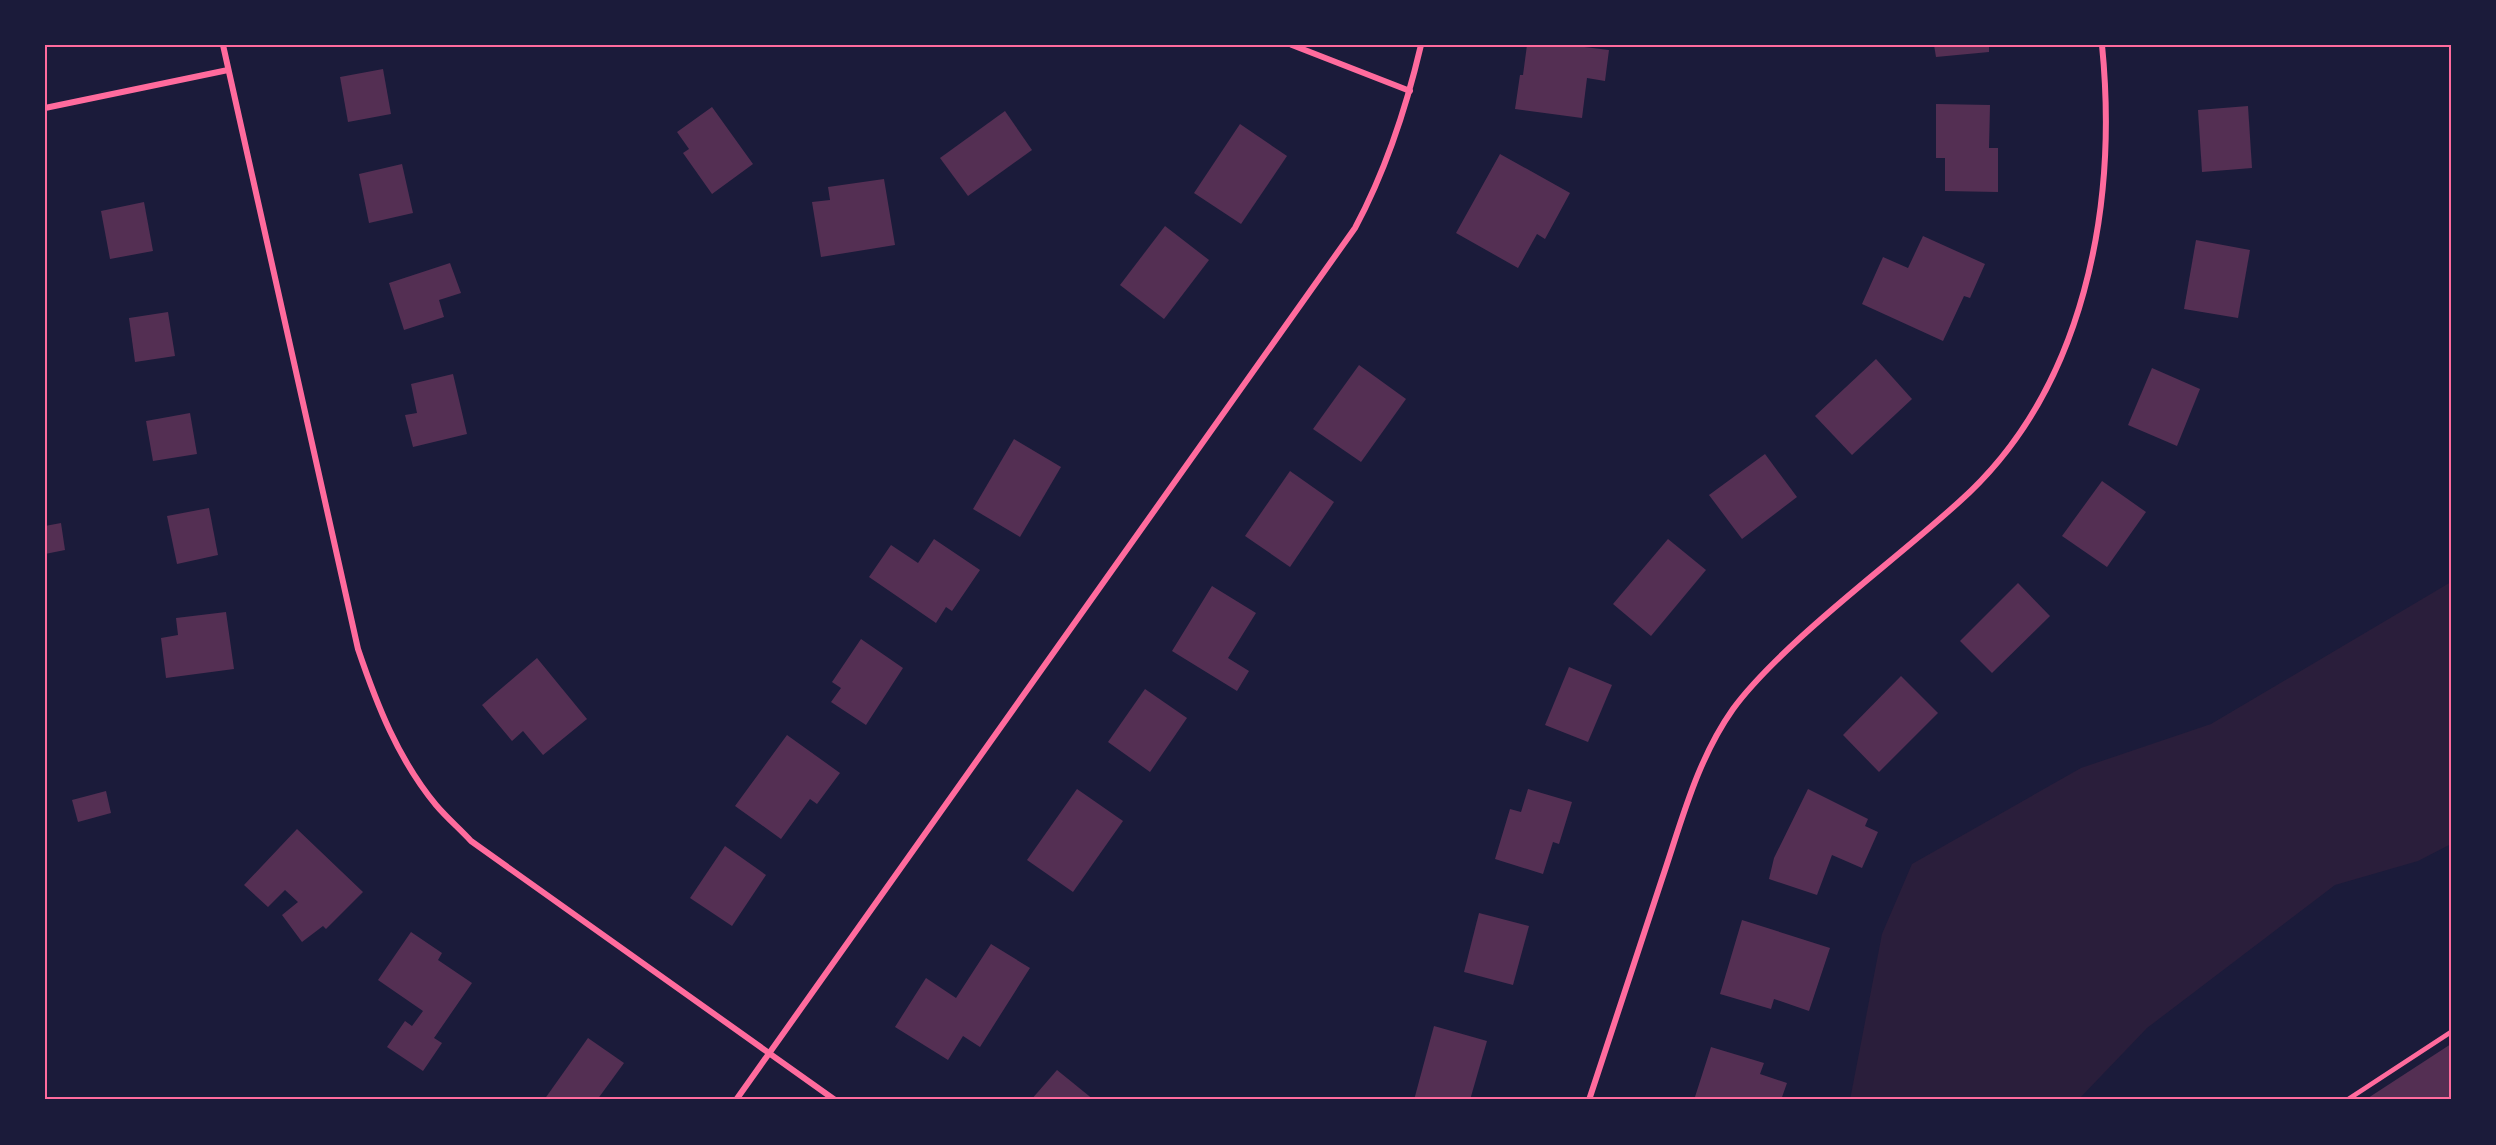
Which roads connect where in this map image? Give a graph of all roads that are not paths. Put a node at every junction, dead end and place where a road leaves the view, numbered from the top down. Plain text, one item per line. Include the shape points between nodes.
1 (223, 45) edge
2 (1292, 45) edge
3 (1421, 45) edge
4 (2102, 45) edge
5 (228, 70) junction
6 (1410, 92) junction
7 (45, 108) edge
8 (2451, 1032) edge
9 (768, 1053) junction
10 (736, 1100) edge
11 (835, 1100) edge
12 (1590, 1100) edge
13 (2347, 1100) edge

1 - 5 street
2 - 6 street
3 - 6 street
4 - 12 street via 2107,150 2094,252 2061,355 2045,390 2012,443 1962,500 1772,664 1734,708 1707,749
5 - 7 street
5 - 9 street via 358,649 382,717 403,757 436,805 471,841
6 - 9 street via 1377,188 1355,228
8 - 13 lane
9 - 10 street
9 - 11 street

